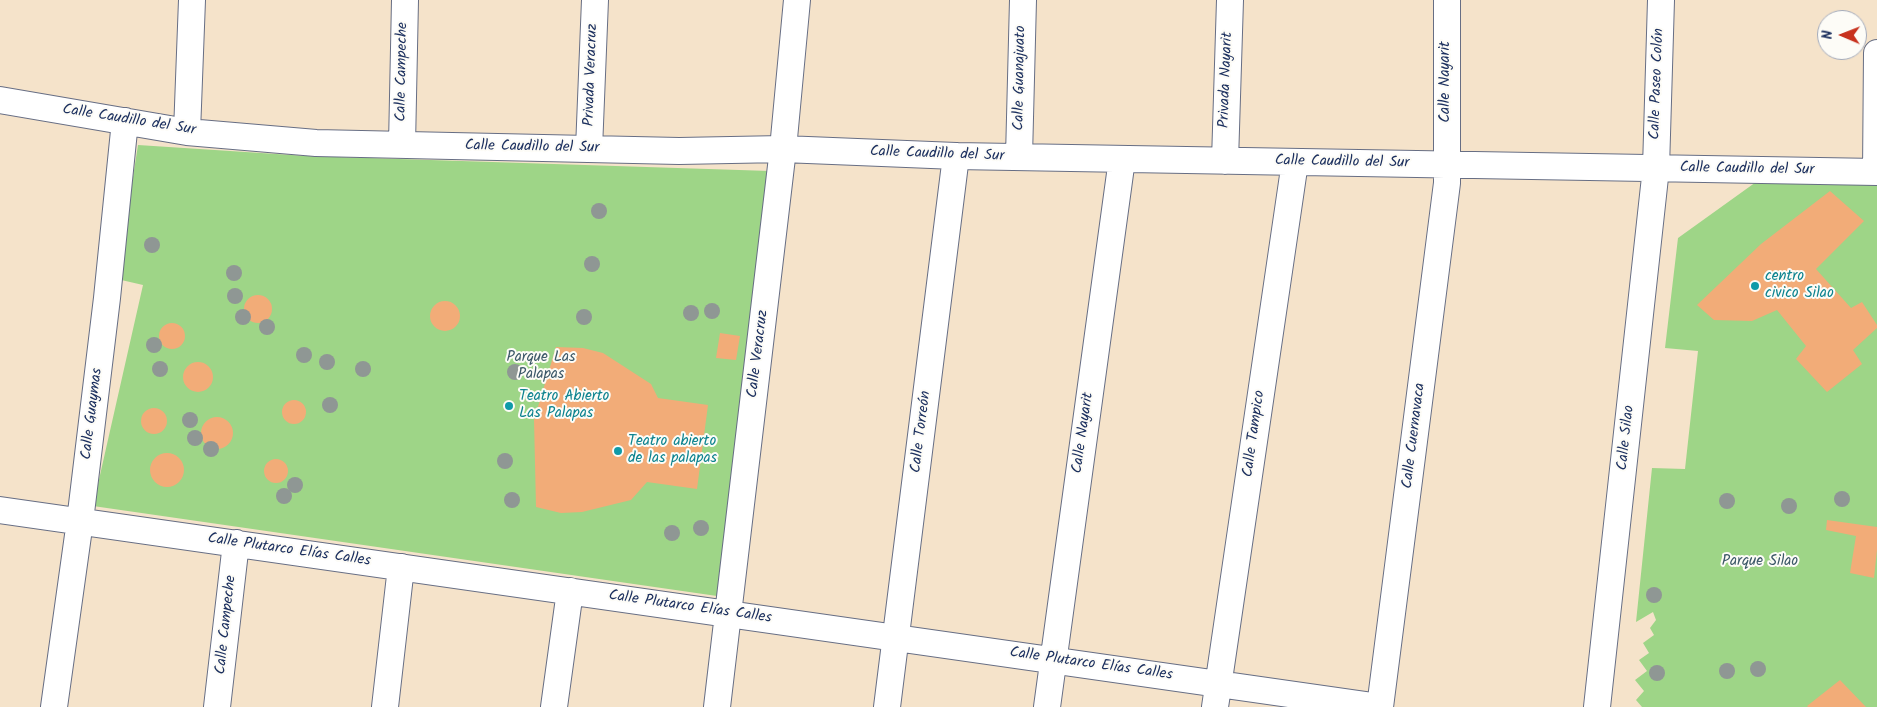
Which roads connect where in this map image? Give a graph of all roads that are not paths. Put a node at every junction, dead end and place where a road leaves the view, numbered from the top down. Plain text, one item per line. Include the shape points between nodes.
1 (192, 0) edge
2 (405, 0) edge
3 (595, 0) edge
4 (797, 0) edge
5 (1023, 0) edge
6 (1230, 0) edge
7 (1447, 0) edge
8 (1661, 0) edge
9 (1877, 53) edge
10 (0, 100) edge
11 (125, 121) junction
12 (187, 132) junction
13 (402, 144) junction
14 (589, 149) junction
15 (783, 149) junction
16 (956, 156) junction
17 (1019, 157) junction
18 (1122, 159) junction
19 (1225, 160) junction
20 (1295, 162) junction
21 (1446, 164) junction
22 (1656, 168) junction
23 (1876, 172) edge
24 (0, 510) edge
25 (80, 521) junction
26 (236, 544) junction
27 (401, 567) junction
28 (570, 591) junction
29 (728, 614) junction
30 (896, 638) junction
31 (1053, 660) junction
32 (1217, 695) edge
33 (54, 707) edge
34 (217, 707) edge
35 (386, 707) edge
36 (554, 707) edge
37 (717, 707) edge
38 (886, 707) edge
39 (1047, 707) edge
40 (1380, 707) edge
41 (1597, 707) edge

1 - 12 street
2 - 13 street, Calle Campeche
3 - 14 street, Privada Veracruz
4 - 15 street, Calle Veracruz
5 - 17 street, Calle Guanajuato
6 - 19 street, Privada Nayarit
7 - 21 street, Calle Nayarit
8 - 22 street, Calle Paseo Colón
9 - 23 street
10 - 11 street, Calle Caudillo del Sur
11 - 12 street, Calle Caudillo del Sur
11 - 25 street, Calle Guaymas via 108,298
12 - 13 street, Calle Caudillo del Sur via 316,144
13 - 14 street, Calle Caudillo del Sur
14 - 15 street, Calle Caudillo del Sur
15 - 16 street, Calle Caudillo del Sur
15 - 29 street, Calle Veracruz
16 - 17 street, Calle Caudillo del Sur
16 - 30 street, Calle Torreón
17 - 18 street, Calle Caudillo del Sur
18 - 19 street, Calle Caudillo del Sur
18 - 31 street, Calle Nayarit
19 - 20 street, Calle Caudillo del Sur
20 - 21 street, Calle Caudillo del Sur
20 - 32 street, Calle Tampico
21 - 22 street, Calle Caudillo del Sur
21 - 40 street, Calle Cuernavaca via 1447,183
22 - 23 street, Calle Caudillo del Sur
22 - 41 street, Calle Silao
24 - 25 street, Calle Plutarco Elías Calles
25 - 26 street, Calle Plutarco Elías Calles
25 - 33 street, Calle Guaymas
26 - 27 street, Calle Plutarco Elías Calles
26 - 34 street, Calle Campeche
27 - 28 street, Calle Plutarco Elías Calles
27 - 35 street
28 - 29 street, Calle Plutarco Elías Calles
28 - 36 street
29 - 30 street, Calle Plutarco Elías Calles
29 - 37 street, Calle Veracruz
30 - 31 street, Calle Plutarco Elías Calles
30 - 38 street, Calle Torreón
31 - 32 street, Calle Plutarco Elías Calles
31 - 39 street, Calle Nayarit
32 - 40 street, Calle Plutarco Elías Calles

